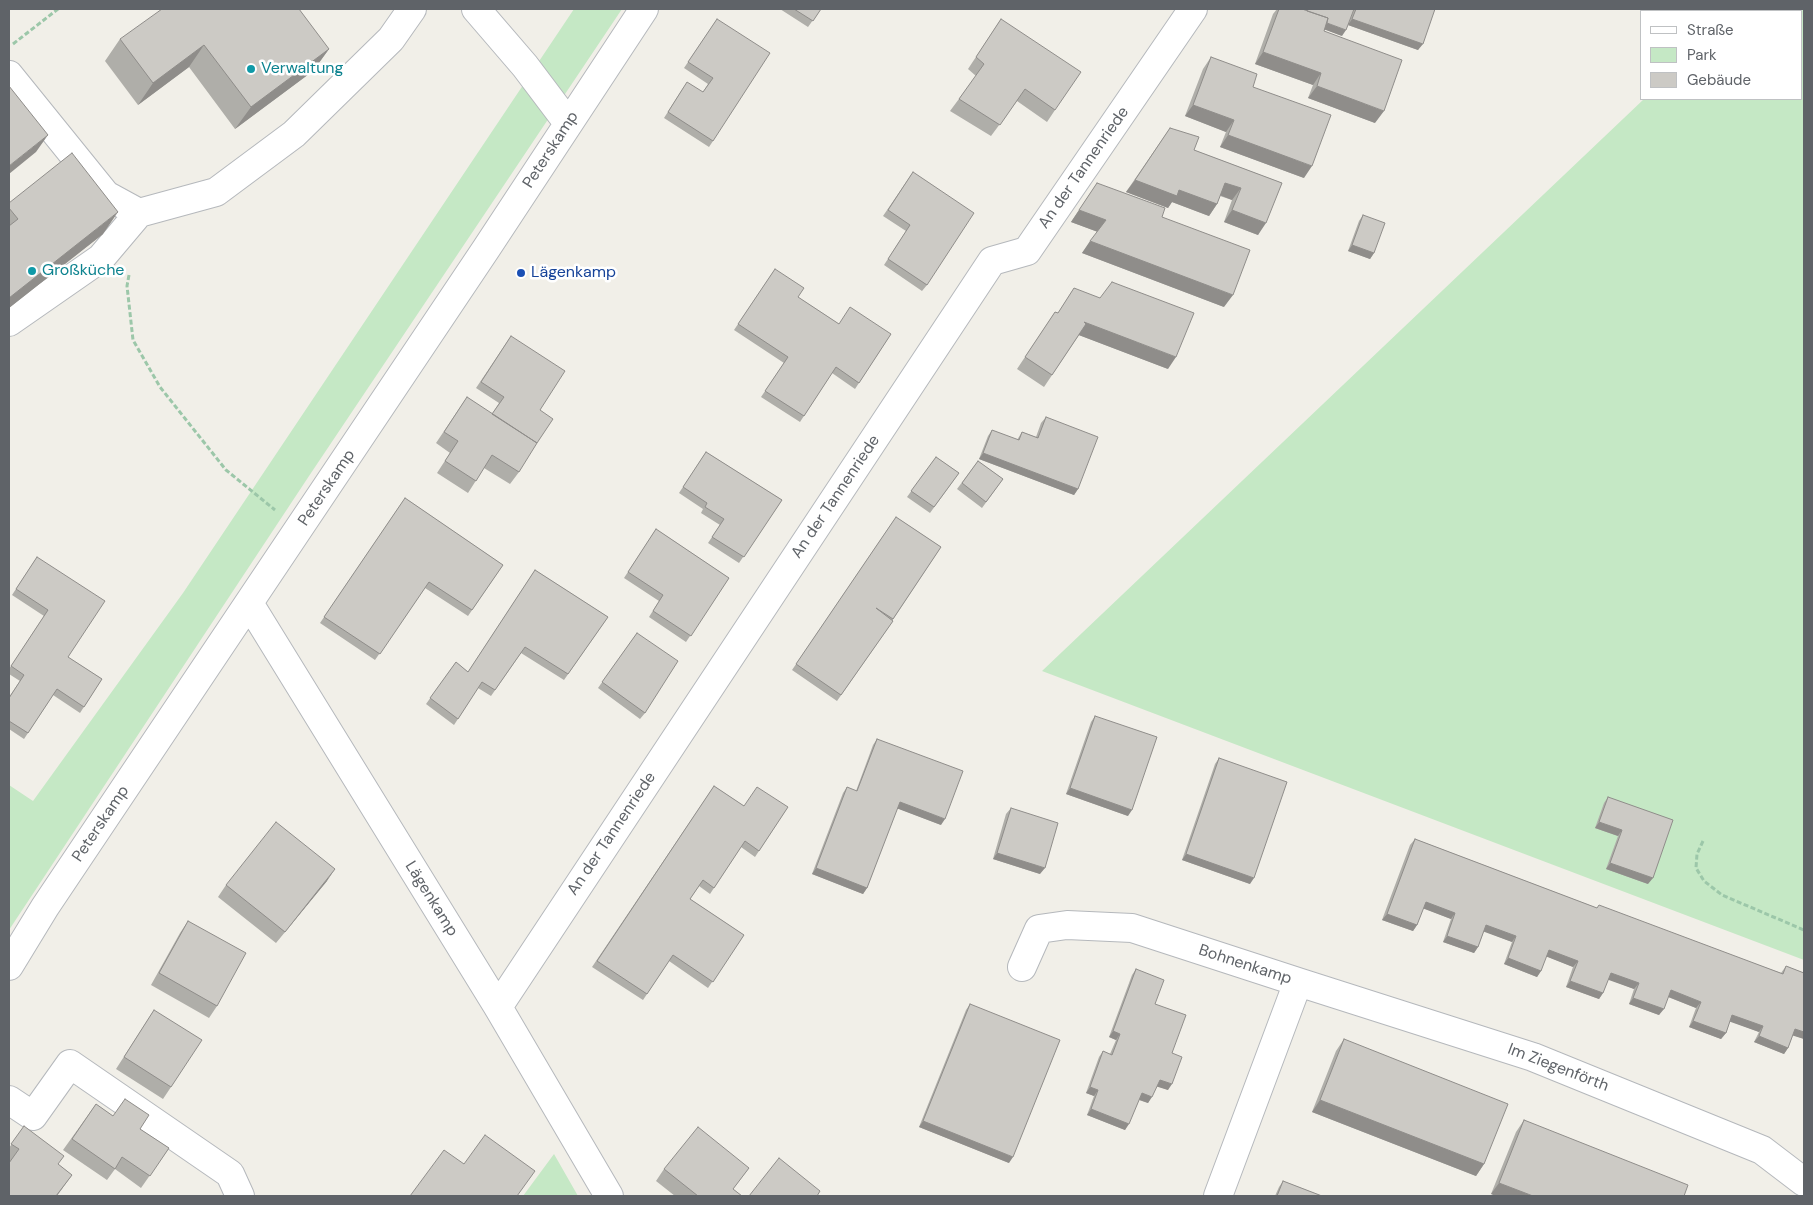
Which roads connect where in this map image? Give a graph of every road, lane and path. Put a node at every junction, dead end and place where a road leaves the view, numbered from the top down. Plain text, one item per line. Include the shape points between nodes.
1 (58, 9) edge
2 (412, 9) edge
3 (476, 9) edge
4 (644, 9) edge
5 (1193, 9) edge
6 (9, 47) edge
7 (9, 75) edge
8 (568, 123) junction
9 (139, 213) junction
10 (130, 268) dead end
11 (9, 322) edge
12 (299, 529) junction
13 (249, 603) junction
14 (1703, 841) dead end
15 (1804, 930) edge
16 (9, 966) edge
17 (1022, 968) dead end
18 (1298, 982) junction
19 (498, 1007) junction
20 (9, 1100) edge
21 (1804, 1182) edge
22 (240, 1196) edge
23 (609, 1196) edge
24 (1218, 1196) edge

1 - 6 path
2 - 9 street via 391,39 294,134 216,192
3 - 8 street via 526,66
4 - 8 street, Peterskamp
5 - 19 street, An der Tannenriede via 1027,251 992,261
7 - 9 street via 106,195
8 - 12 street, Peterskamp
9 - 11 street via 101,258
10 - 12 path via 127,286 133,340 160,387 226,470
12 - 13 street, Peterskamp
13 - 16 street, Peterskamp via 45,907
13 - 19 street, Lägenkamp
14 - 15 path via 1697,854 1696,868 1704,881 1722,895
17 - 18 street, Bohnenkamp via 1039,929 1067,925 1132,928
18 - 21 street, Im Ziegenförth via 1533,1057 1762,1150
18 - 24 street, Bohnenkamp
19 - 23 street, Lägenkamp
20 - 22 street via 33,1116 70,1064 230,1174

